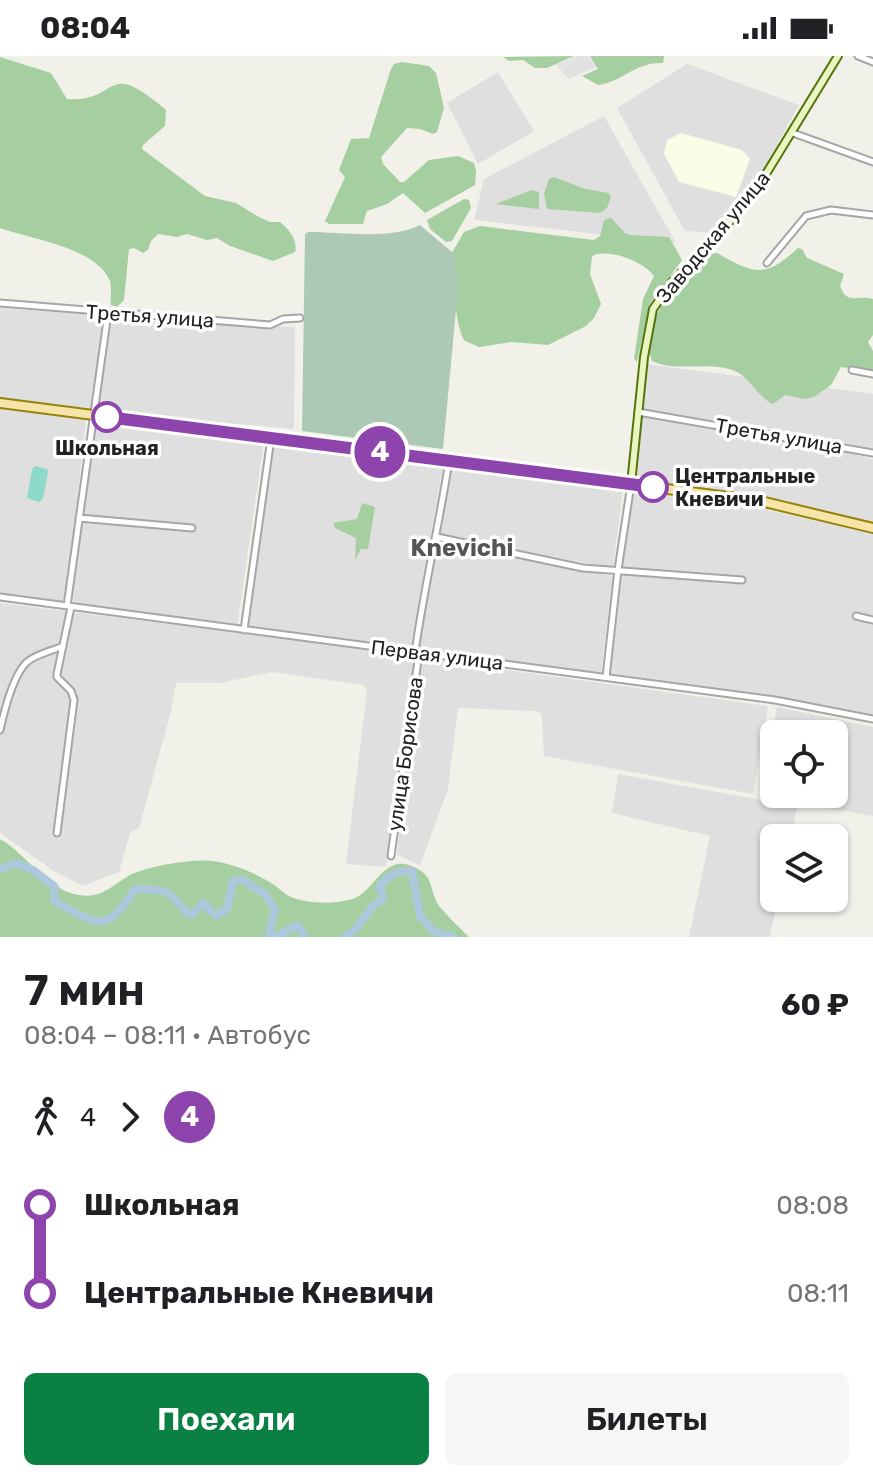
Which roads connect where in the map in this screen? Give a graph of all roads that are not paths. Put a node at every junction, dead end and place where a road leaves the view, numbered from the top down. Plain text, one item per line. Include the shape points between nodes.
1 (838, 56) edge
2 (858, 56) edge
3 (873, 62) edge
4 (793, 133) junction
5 (873, 162) edge
6 (873, 215) edge
7 (767, 263) dead end
8 (0, 303) edge
9 (108, 313) junction
10 (300, 318) dead end
11 (852, 370) dead end
12 (873, 374) edge
13 (0, 403) edge
14 (638, 412) junction
15 (93, 415) junction
16 (271, 438) junction
17 (873, 453) edge
18 (449, 461) junction
19 (631, 484) junction
20 (79, 518) junction
21 (192, 528) dead end
22 (873, 528) edge
23 (437, 537) junction
24 (618, 570) junction
25 (742, 580) dead end
26 (0, 597) edge
27 (69, 606) junction
28 (856, 616) dead end
29 (873, 620) edge
30 (244, 630) junction
31 (64, 646) junction
32 (417, 652) junction
33 (606, 677) junction
34 (873, 719) edge
35 (0, 730) edge
36 (57, 833) dead end
37 (391, 856) dead end

1 - 4 street, Заводская улица
2 - 3 street
4 - 5 street
4 - 14 street, Заводская улица via 732,220 658,301 649,328
6 - 7 street via 831,210 806,216
8 - 9 street, Третья улица
9 - 10 street, Третья улица via 270,325
9 - 15 street
11 - 12 street
13 - 15 main road
14 - 17 street, Третья улица
14 - 19 street, Заводская улица
15 - 16 main road
15 - 20 street
16 - 18 main road
16 - 30 street
18 - 19 main road
18 - 23 street, улица Борисова
19 - 22 main road via 760,501
19 - 24 street
20 - 21 street
20 - 27 street
23 - 24 street via 583,568
23 - 32 street, улица Борисова
24 - 25 street
24 - 33 street
26 - 27 street, Первая улица
27 - 30 street, Первая улица
27 - 31 street
28 - 29 street
30 - 32 street, Первая улица
31 - 35 street via 22,668
31 - 36 street via 57,677 74,700
32 - 33 street, Первая улица
32 - 37 street, улица Борисова
33 - 34 street, Первая улица

